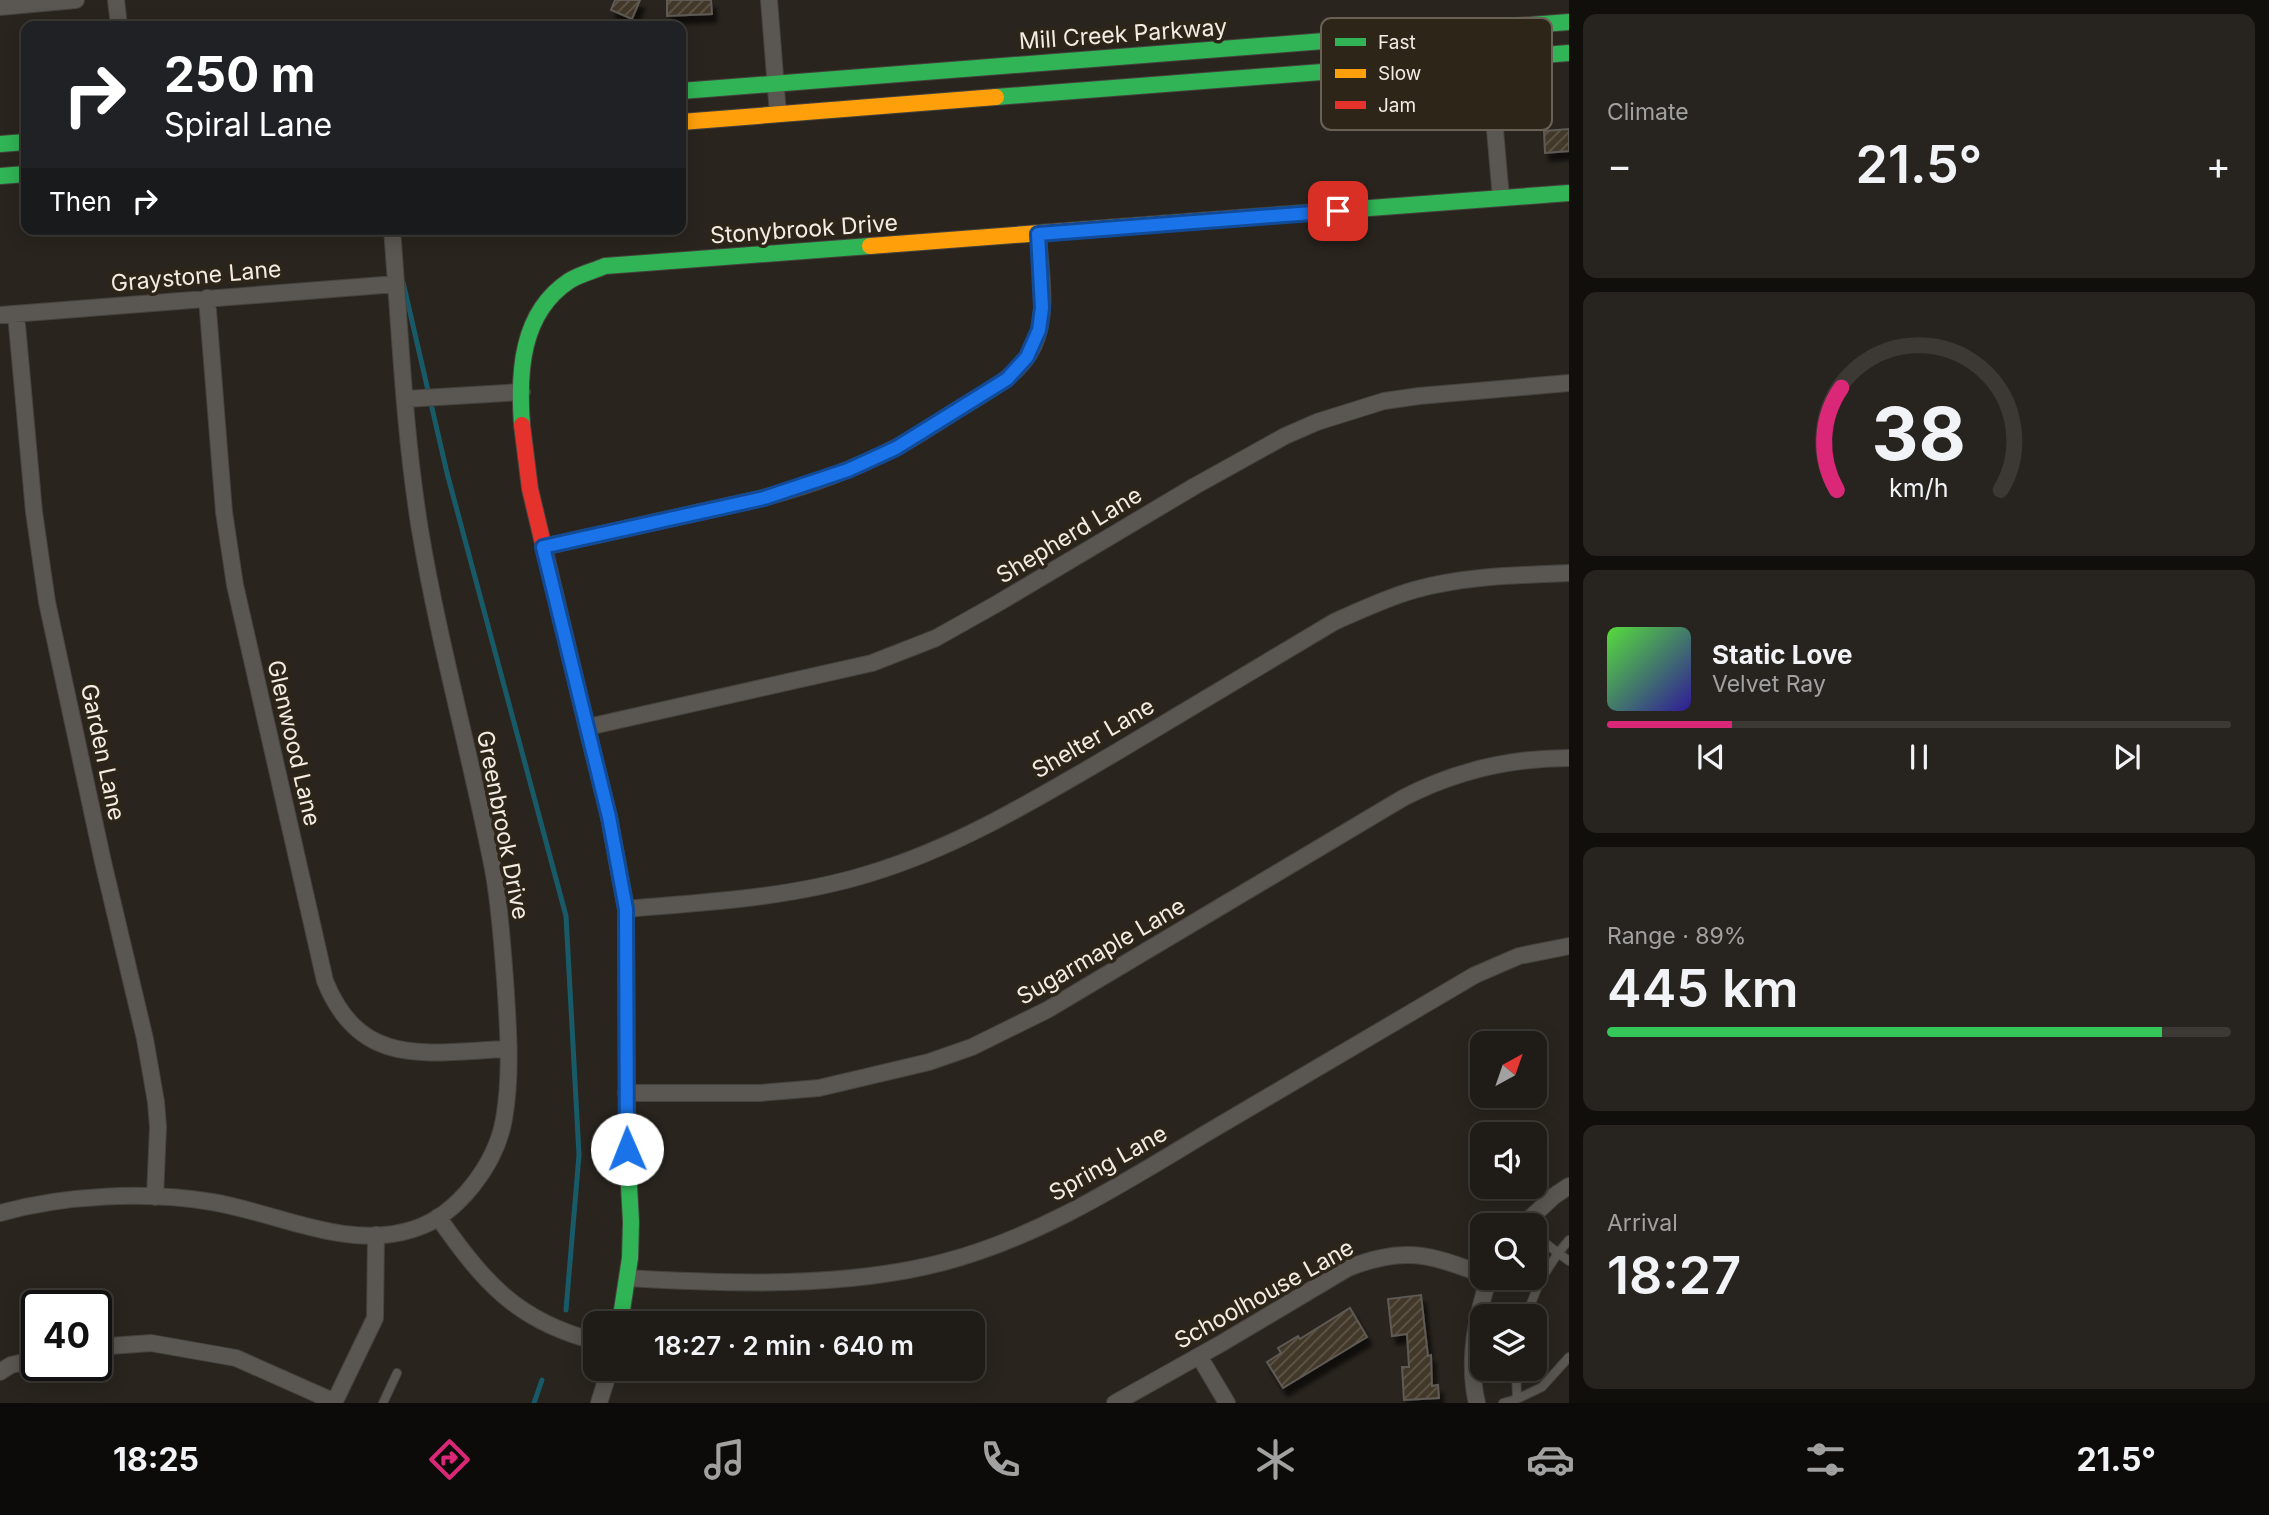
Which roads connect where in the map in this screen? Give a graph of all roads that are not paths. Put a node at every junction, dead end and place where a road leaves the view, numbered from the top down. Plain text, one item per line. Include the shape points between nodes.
1 (76, 0) edge
2 (116, 0) edge
3 (769, 0) edge
4 (0, 7) edge
5 (118, 21) edge
6 (1321, 41) edge
7 (1321, 73) edge
8 (776, 83) junction
9 (686, 91) edge
10 (778, 114) junction
11 (686, 122) edge
12 (1495, 130) edge
13 (21, 142) edge
14 (0, 144) edge
15 (21, 174) edge
16 (0, 176) edge
17 (1569, 193) edge
18 (1501, 198) junction
19 (1038, 234) junction
20 (392, 235) edge
21 (396, 284) junction
22 (207, 298) junction
23 (8, 314) edge
24 (1569, 383) edge
25 (522, 392) junction
26 (405, 399) junction
27 (543, 547) junction
28 (1569, 573) edge
29 (588, 727) junction
30 (1569, 758) edge
31 (626, 909) junction
32 (1569, 946) edge
33 (508, 1049) junction
34 (626, 1093) junction
35 (1569, 1186) edge
36 (155, 1197) junction
37 (0, 1213) edge
38 (1536, 1213) edge
39 (438, 1217) junction
40 (376, 1235) junction
41 (1569, 1240) edge
42 (1547, 1244) edge
43 (1558, 1253) junction
44 (1569, 1261) edge
45 (1470, 1270) edge
46 (627, 1278) junction
47 (1486, 1290) edge
48 (1531, 1304) edge
49 (622, 1311) edge
50 (583, 1337) edge
51 (112, 1347) edge
52 (1199, 1356) junction
53 (1569, 1357) edge
54 (21, 1363) edge
55 (0, 1372) edge
56 (397, 1373) dead end
57 (606, 1381) edge
58 (1516, 1381) edge
59 (1517, 1399) junction
60 (335, 1403) edge
61 (383, 1403) edge
62 (598, 1403) edge
63 (1115, 1403) edge
64 (1227, 1403) edge
65 (1477, 1403) edge
66 (1503, 1403) edge

1 - 4 street
2 - 5 street
3 - 8 street
6 - 8 street, Mill Creek Parkway
7 - 10 street
8 - 9 street, Mill Creek Parkway
8 - 10 street
10 - 11 street
12 - 18 street
13 - 14 street
15 - 16 street
17 - 18 street, Stonybrook Drive
18 - 19 street, Stonybrook Drive
19 - 25 street, Stonybrook Drive via 586,272 567,281 538,310 523,348
19 - 27 street via 1039,330 1027,357 1007,379 896,448 848,470 764,498
20 - 21 street, Greenbrook Drive
21 - 22 street, Graystone Lane
21 - 26 street, Greenbrook Drive
22 - 23 street, Graystone Lane
22 - 33 street, Glenwood Lane via 223,512 235,585 325,981 342,1015 380,1044 399,1050 442,1052
23 - 36 street, Garden Lane via 47,602 156,1102
24 - 29 street, Shepherd Lane via 1384,401 1317,422 1195,486 1000,602 905,652
25 - 26 street
25 - 27 street, Stonybrook Drive via 530,489
26 - 33 street, Greenbrook Drive via 433,601 493,870
27 - 29 street, Stonybrook Drive
28 - 31 street, Shelter Lane via 1459,581 1374,604 1334,622 1044,794 948,845 907,861 781,893
29 - 31 street, Stonybrook Drive
30 - 34 street, Sugarmaple Lane via 1490,765 1434,782 1047,1010 972,1047 819,1088
31 - 34 street, Stonybrook Drive
32 - 46 street, Spring Lane via 1519,956 1475,975 1106,1193 989,1248 922,1266 817,1279
33 - 39 street, Greenbrook Drive via 504,1119 492,1154 464,1195
34 - 46 street, Stonybrook Drive via 631,1222
35 - 38 street
36 - 37 street, Greenbrook Drive via 65,1199
36 - 40 street, Greenbrook Drive via 215,1202 328,1232
39 - 40 street, Greenbrook Drive via 418,1228
39 - 50 street via 483,1278 513,1304 543,1324
40 - 60 street via 375,1318
41 - 43 lane
42 - 43 lane
43 - 44 lane
43 - 48 lane
45 - 52 street, Schoolhouse Lane via 1414,1254 1369,1259
46 - 49 street, Stonybrook Drive
47 - 65 street via 1474,1346
51 - 60 street via 151,1343 236,1358
52 - 63 street, Schoolhouse Lane
52 - 64 street
53 - 59 lane via 1542,1387
54 - 55 street
56 - 61 lane
57 - 62 street
58 - 59 lane
59 - 66 lane

